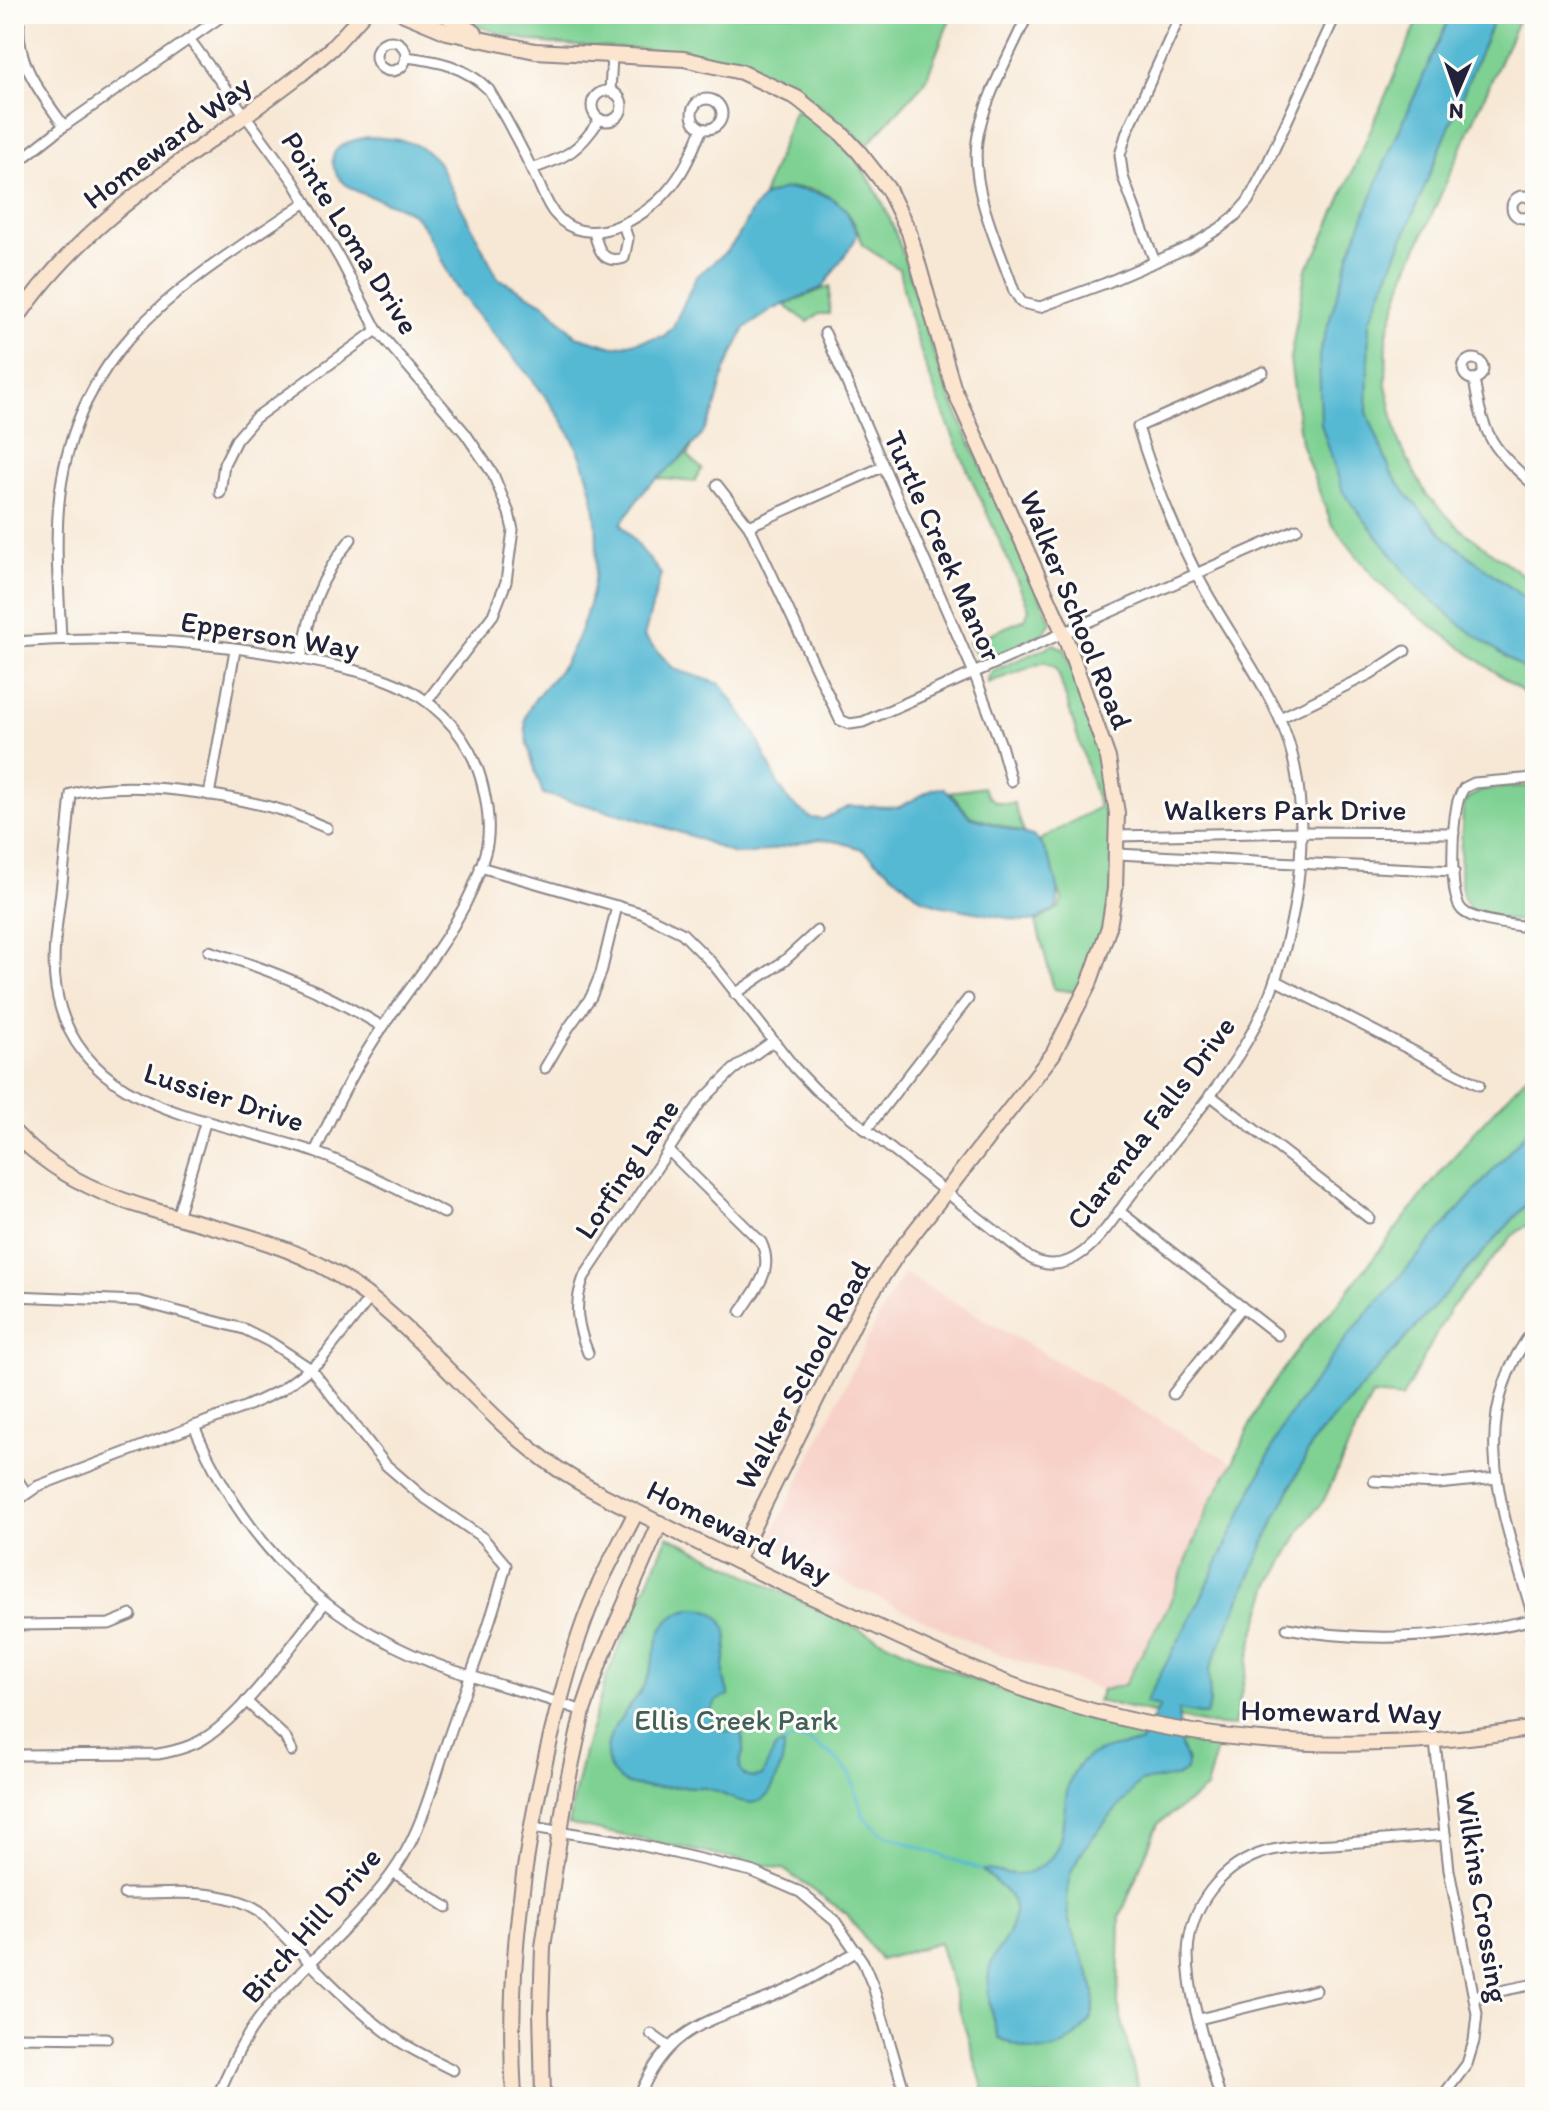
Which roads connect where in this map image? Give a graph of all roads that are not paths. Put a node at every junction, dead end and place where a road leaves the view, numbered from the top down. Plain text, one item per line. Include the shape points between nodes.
1 (20, 14) edge
2 (225, 14) edge
3 (363, 14) edge
4 (404, 14) edge
5 (443, 14) edge
6 (1028, 14) edge
7 (1181, 14) edge
8 (1336, 14) edge
9 (482, 38) junction
10 (190, 40) junction
11 (406, 57) dead end
12 (612, 57) junction
13 (610, 91) junction
14 (246, 117) junction
15 (600, 119) junction
16 (64, 126) junction
17 (702, 129) dead end
18 (14, 165) edge
19 (532, 169) junction
20 (306, 202) junction
21 (623, 224) junction
22 (594, 232) junction
23 (1155, 262) junction
24 (14, 323) edge
25 (377, 330) junction
26 (825, 333) dead end
27 (1263, 372) dead end
28 (1474, 379) dead end
29 (882, 467) junction
30 (717, 485) dead end
31 (1535, 486) edge
32 (220, 493) dead end
33 (749, 526) junction
34 (1297, 529) dead end
35 (351, 539) dead end
36 (1196, 573) junction
37 (1064, 634) junction
38 (61, 639) junction
39 (14, 642) edge
40 (235, 650) junction
41 (1405, 651) dead end
42 (301, 659) junction
43 (974, 673) junction
44 (427, 701) junction
45 (1280, 718) junction
46 (1535, 778) edge
47 (1011, 781) dead end
48 (209, 795) junction
49 (327, 828) dead end
50 (1301, 832) junction
51 (1454, 833) junction
52 (1117, 836) junction
53 (1117, 854) junction
54 (1299, 863) junction
55 (480, 867) junction
56 (1454, 871) junction
57 (617, 906) junction
58 (1535, 928) edge
59 (817, 931) dead end
60 (209, 951) dead end
61 (1275, 980) junction
62 (735, 994) junction
63 (968, 999) dead end
64 (383, 1027) junction
65 (773, 1041) junction
66 (545, 1068) dead end
67 (1479, 1085) dead end
68 (1210, 1095) junction
69 (206, 1120) junction
70 (866, 1130) junction
71 (14, 1132) edge
72 (668, 1150) junction
73 (315, 1152) junction
74 (946, 1193) junction
75 (1119, 1211) junction
76 (444, 1213) dead end
77 (177, 1217) junction
78 (1369, 1218) dead end
79 (14, 1296) edge
80 (370, 1298) junction
81 (1242, 1307) junction
82 (741, 1312) dead end
83 (1535, 1328) edge
84 (1278, 1335) dead end
85 (588, 1353) dead end
86 (311, 1369) junction
87 (1173, 1394) dead end
88 (194, 1426) junction
89 (14, 1474) edge
90 (1497, 1478) junction
91 (1374, 1481) dead end
92 (26, 1493) junction
93 (14, 1503) edge
94 (636, 1512) junction
95 (660, 1523) junction
96 (736, 1561) junction
97 (325, 1603) junction
98 (131, 1615) dead end
99 (1535, 1620) edge
100 (14, 1625) edge
101 (1287, 1628) dead end
102 (1535, 1658) edge
103 (471, 1676) junction
104 (246, 1701) junction
105 (560, 1703) junction
106 (583, 1711) junction
107 (1535, 1728) edge
108 (1435, 1742) junction
109 (292, 1751) dead end
110 (14, 1755) edge
111 (532, 1827) junction
112 (560, 1832) junction
113 (1445, 1835) junction
114 (393, 1872) junction
115 (124, 1894) dead end
116 (447, 1907) dead end
117 (857, 1951) junction
118 (311, 1963) junction
119 (1535, 1984) edge
120 (1316, 1990) dead end
121 (1475, 1996) junction
122 (1199, 2019) junction
123 (651, 2034) dead end
124 (14, 2037) edge
125 (107, 2038) dead end
126 (669, 2047) junction
127 (453, 2070) dead end
128 (217, 2097) edge
129 (514, 2097) edge
130 (543, 2097) edge
131 (639, 2097) edge
132 (906, 2097) edge
133 (1220, 2097) edge
134 (1442, 2097) edge

1 - 16 street via 22,56 37,89
2 - 10 street
3 - 14 street, Homeward Way via 332,48
4 - 9 street, Walker School Road via 447,32
5 - 9 street, Walker School Road
6 - 23 street via 983,117 976,157 982,197 1014,291 1022,303 1040,307
7 - 23 street via 1120,155
8 - 23 street via 1248,201 1220,228
9 - 12 street, Walker School Road via 535,51
10 - 14 street, Pointe Loma Drive
10 - 16 street
11 - 19 street via 475,76 489,90
12 - 13 street
12 - 37 street, Walker School Road via 684,59 741,72 797,98 842,134 888,189 909,232 953,387
13 - 15 street via 596,95 592,103
13 - 15 street via 622,100 622,110 616,118
14 - 20 street, Pointe Loma Drive
14 - 24 street, Homeward Way via 95,227 48,275
15 - 19 street via 584,144
16 - 18 street
17 - 21 street via 670,188
19 - 22 street via 555,214 571,226
20 - 25 street, Pointe Loma Drive
20 - 38 street via 163,301 96,386 71,442 60,493
21 - 22 street
21 - 22 street via 627,248 624,258 616,261 599,252
25 - 32 street via 255,418 224,464
25 - 44 street, Pointe Loma Drive via 493,474 513,530 501,600
26 - 29 street, Turtle Creek Manor
27 - 36 street, Clarenda Falls Drive via 1138,427
28 - 31 street via 1487,434 1500,456
29 - 33 street
29 - 43 street, Turtle Creek Manor
30 - 33 street
33 - 43 street via 840,720 863,722
34 - 36 street
35 - 42 street via 324,577 310,610
36 - 37 street
36 - 45 street, Clarenda Falls Drive
37 - 43 street
37 - 52 street, Walker School Road via 1108,758
38 - 39 street, Epperson Way
38 - 40 street, Epperson Way
40 - 42 street, Epperson Way
40 - 48 street
41 - 45 street
42 - 44 street, Epperson Way via 380,677
43 - 47 street, Turtle Creek Manor
44 - 55 street, Epperson Way via 462,738 480,775 488,828
45 - 50 street, Clarenda Falls Drive via 1293,760
46 - 51 street via 1464,788
48 - 49 street via 283,810
48 - 69 street, Lussier Drive via 123,787 71,794 53,958 65,1020 83,1053 110,1080 141,1099
50 - 51 street, Walkers Park Drive
50 - 52 street, Walkers Park Drive
50 - 54 street, Clarenda Falls Drive
51 - 56 street
52 - 53 street, Walker School Road
53 - 54 street, Walkers Park Drive
53 - 74 street, Walker School Road via 1107,933 1067,1031
54 - 56 street, Walkers Park Drive
54 - 61 street, Clarenda Falls Drive via 1292,922
55 - 57 street, Clarenda Falls Drive
55 - 64 street, Epperson Way via 452,930
56 - 58 street via 1456,901 1464,913
57 - 62 street, Clarenda Falls Drive via 682,933
57 - 66 street via 591,997
59 - 62 street
60 - 64 street via 279,973
61 - 67 street
61 - 68 street, Clarenda Falls Drive via 1246,1043
62 - 65 street, Clarenda Falls Drive
63 - 70 street
64 - 73 street, Epperson Way
65 - 70 street, Clarenda Falls Drive via 816,1090
65 - 72 street, Lorfing Lane via 700,1103
68 - 75 street, Clarenda Falls Drive
68 - 78 street
69 - 73 street, Lussier Drive
69 - 77 street
70 - 74 street, Clarenda Falls Drive
71 - 77 street, Homeward Way via 88,1188
72 - 82 street via 761,1242 767,1255 764,1276
72 - 85 street, Lorfing Lane via 584,1277 576,1310
73 - 76 street, Lussier Drive
74 - 75 street, Clarenda Falls Drive via 1030,1258 1052,1266 1084,1252
74 - 96 street, Walker School Road via 862,1307
75 - 81 street
77 - 80 street, Homeward Way via 288,1251 333,1272
79 - 86 street via 138,1301 244,1329
80 - 86 street
80 - 94 street, Homeward Way via 507,1429
81 - 84 street
81 - 87 street
83 - 90 street via 1513,1364 1496,1414
86 - 88 street via 281,1390
86 - 103 street, Birch Hill Drive via 386,1465 483,1538 506,1565
88 - 92 street
88 - 97 street via 249,1527 296,1580
89 - 92 street
90 - 91 street
90 - 99 street
92 - 93 street
94 - 95 street, Homeward Way
94 - 105 street via 595,1594
95 - 96 street, Homeward Way
95 - 106 street
96 - 108 street, Homeward Way via 975,1671 1064,1703 1237,1738
97 - 103 street via 389,1643
97 - 104 street
98 - 100 street via 109,1624
99 - 101 street via 1423,1637 1346,1636
99 - 102 street
103 - 105 street
103 - 114 street, Birch Hill Drive via 419,1824
104 - 109 street via 285,1737
104 - 110 street via 203,1740 176,1751
105 - 106 street
105 - 111 street
106 - 112 street
107 - 108 street, Homeward Way
108 - 113 street, Wilkins Crossing
111 - 112 street
111 - 129 street via 514,1960
112 - 117 street via 627,1842 771,1877 818,1906
112 - 130 street via 543,1947
113 - 121 street, Wilkins Crossing
113 - 122 street via 1281,1849 1230,1870 1207,1894 1190,1930 1190,1977
114 - 116 street
114 - 118 street, Birch Hill Drive
115 - 118 street via 226,1896 249,1904
117 - 126 street via 785,1992 703,2023
117 - 132 street via 873,1986
118 - 127 street via 399,2041
118 - 128 street, Birch Hill Drive via 252,2029
119 - 121 street
120 - 122 street
121 - 134 street, Wilkins Crossing via 1476,2026 1467,2064
122 - 133 street
123 - 126 street
124 - 125 street
126 - 131 street

